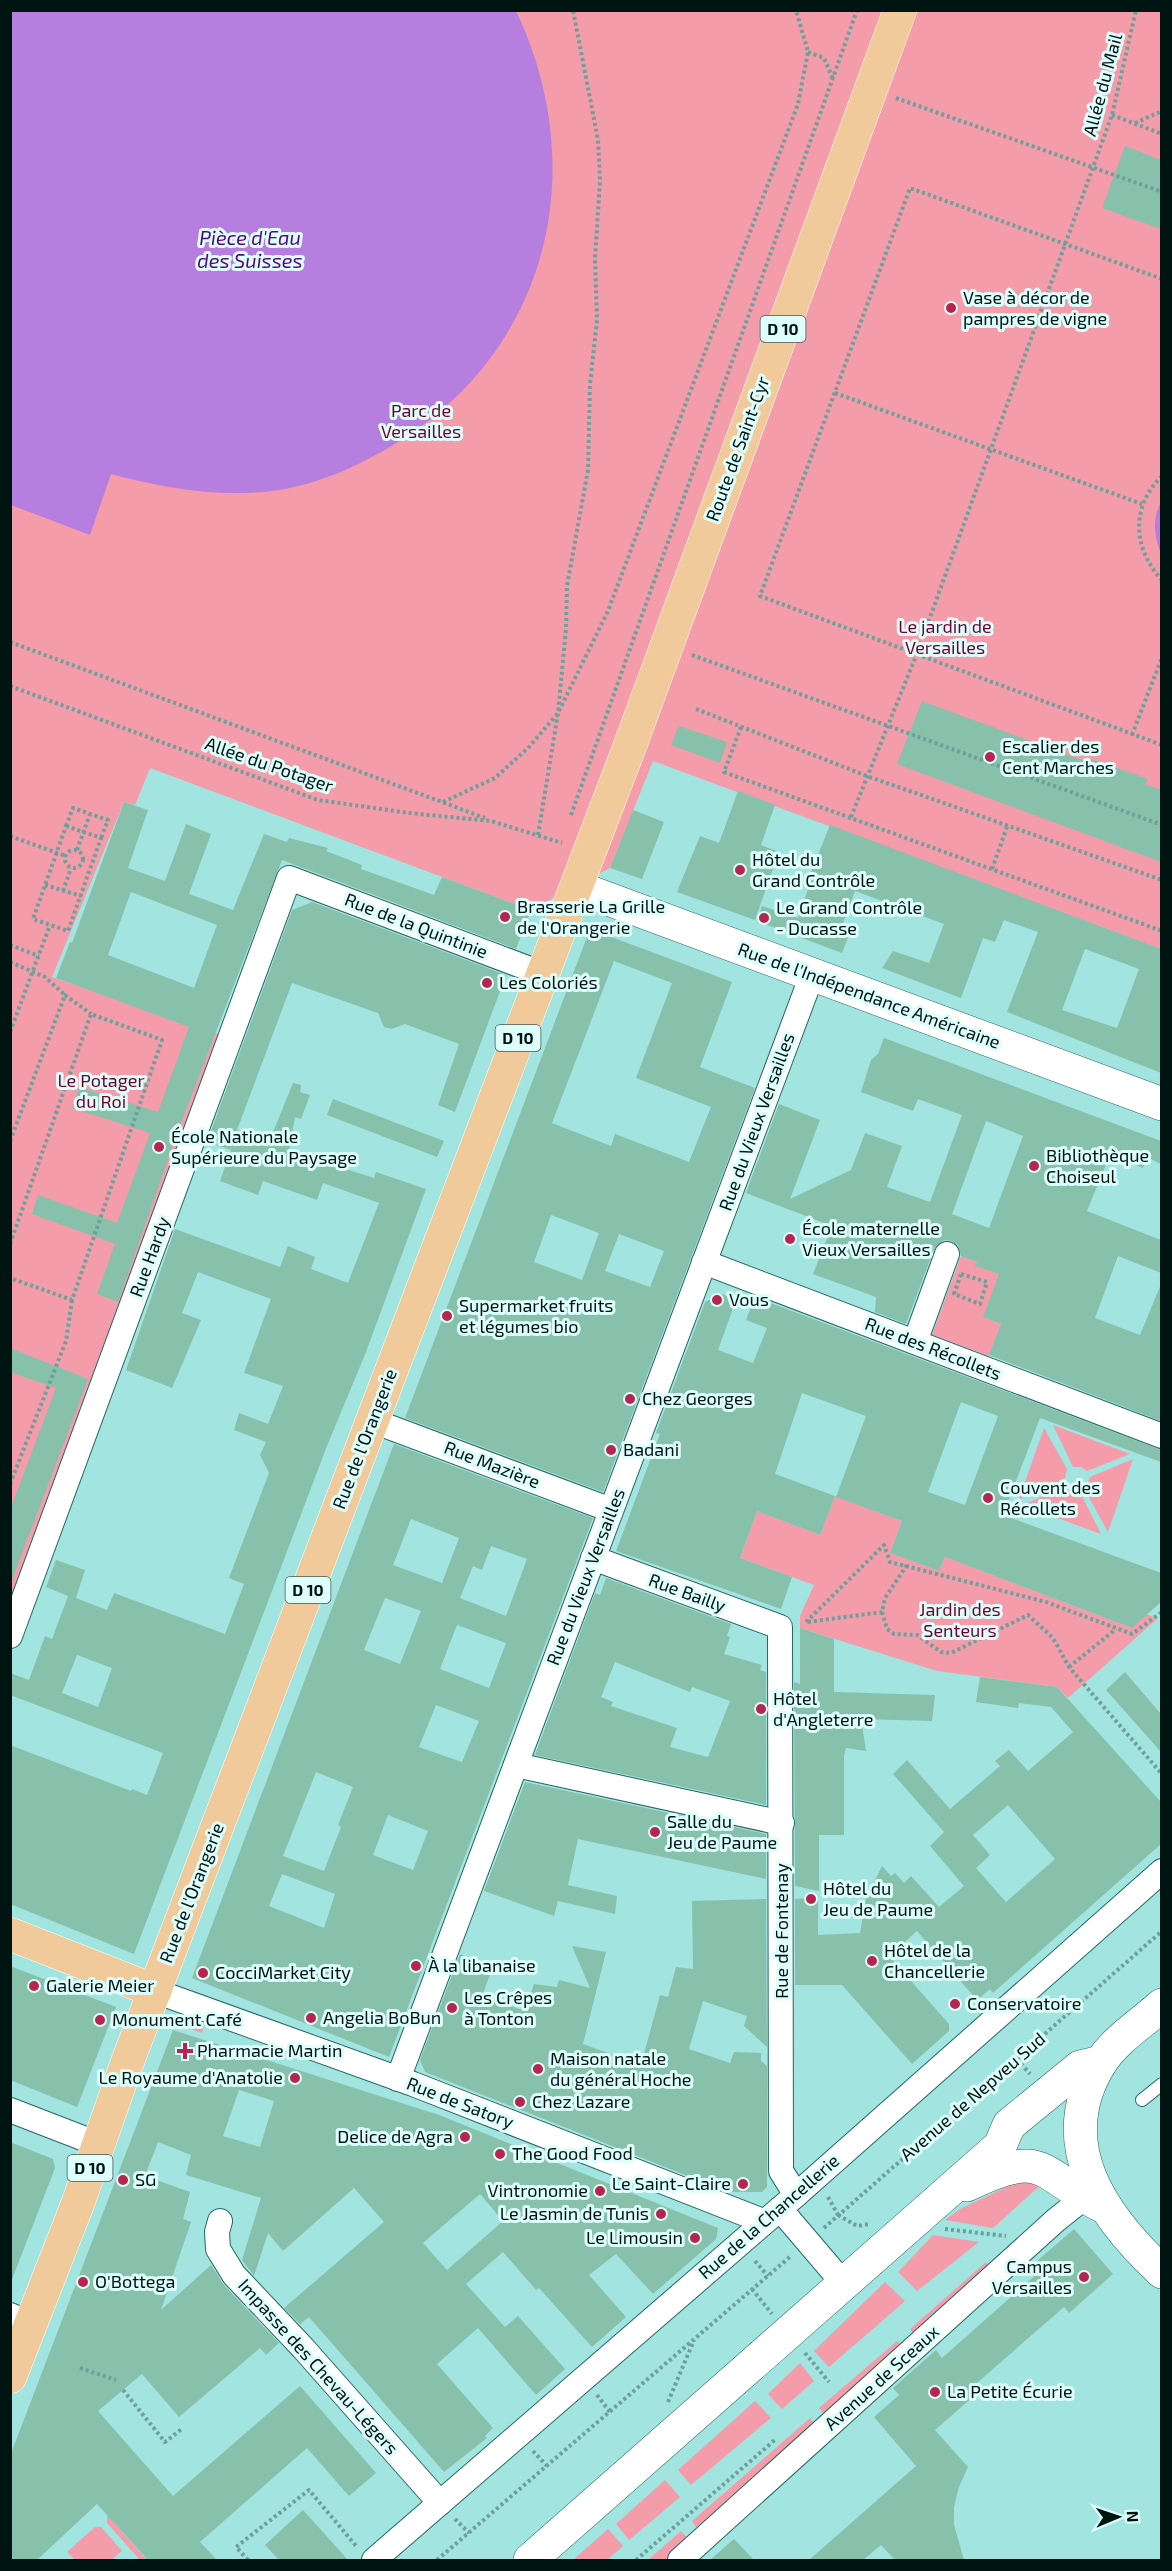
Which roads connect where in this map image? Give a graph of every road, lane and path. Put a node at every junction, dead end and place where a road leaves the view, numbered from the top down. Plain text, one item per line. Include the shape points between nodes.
1 (573, 10) edge
2 (796, 10) edge
3 (857, 10) edge
4 (900, 10) edge
5 (1136, 10) edge
6 (808, 52) junction
7 (833, 79) junction
8 (894, 98) dead end
9 (1161, 111) edge
10 (1112, 115) junction
11 (1134, 123) junction
12 (1161, 134) edge
13 (1093, 166) junction
14 (1161, 192) edge
15 (1066, 243) junction
16 (1161, 279) edge
17 (835, 393) junction
18 (991, 449) junction
19 (1161, 476) edge
20 (1142, 504) junction
21 (1161, 580) edge
22 (10, 642) edge
23 (665, 646) junction
24 (916, 656) junction
25 (1161, 657) edge
26 (10, 686) edge
27 (696, 709) dead end
28 (558, 713) junction
29 (741, 727) junction
30 (887, 727) junction
31 (1132, 735) junction
32 (598, 738) dead end
33 (1161, 745) edge
34 (867, 776) junction
35 (443, 802) junction
36 (90, 814) junction
37 (851, 816) junction
38 (491, 821) junction
39 (1008, 824) junction
40 (1161, 825) edge
41 (66, 826) junction
42 (84, 832) junction
43 (538, 835) junction
44 (10, 836) edge
45 (101, 838) junction
46 (561, 843) dead end
47 (77, 850) junction
48 (57, 853) junction
49 (66, 856) junction
50 (82, 862) junction
51 (92, 865) junction
52 (71, 868) junction
53 (992, 869) junction
54 (289, 878) joint
55 (1161, 880) edge
56 (45, 885) junction
57 (576, 887) junction
58 (63, 891) junction
59 (81, 896) junction
60 (50, 925) junction
61 (1161, 931) edge
62 (10, 945) edge
63 (39, 956) junction
64 (10, 962) edge
65 (33, 971) junction
66 (543, 974) junction
67 (812, 975) junction
68 (65, 995) junction
69 (91, 1014) junction
70 (10, 1032) edge
71 (1161, 1104) edge
72 (10, 1117) edge
73 (18, 1120) junction
74 (10, 1141) edge
75 (10, 1244) edge
76 (947, 1254) dead end
77 (705, 1262) junction
78 (10, 1278) edge
79 (72, 1300) junction
80 (980, 1304) joint
81 (915, 1342) junction
82 (372, 1420) junction
83 (1161, 1436) edge
84 (10, 1484) edge
85 (611, 1510) junction
86 (593, 1558) junction
87 (907, 1565) junction
88 (882, 1612) junction
89 (1161, 1612) edge
90 (812, 1621) dead end
91 (806, 1622) dead end
92 (780, 1627) joint
93 (1117, 1629) junction
94 (10, 1636) edge
95 (1069, 1667) junction
96 (516, 1765) junction
97 (1161, 1774) edge
98 (782, 1823) junction
99 (1161, 1871) edge
100 (1161, 1931) edge
101 (10, 1934) edge
102 (155, 1991) junction
103 (1161, 2005) edge
104 (1101, 2062) junction
105 (398, 2079) junction
106 (1161, 2084) edge
107 (1142, 2100) dead end
108 (1082, 2107) junction
109 (10, 2110) edge
110 (98, 2144) junction
111 (999, 2146) junction
112 (1095, 2202) junction
113 (780, 2208) junction
114 (937, 2215) junction
115 (220, 2221) dead end
116 (877, 2223) dead end
117 (1010, 2236) dead end
118 (807, 2242) junction
119 (754, 2259) dead end
120 (1161, 2272) edge
121 (768, 2276) junction
122 (843, 2283) junction
123 (752, 2289) junction
124 (773, 2314) dead end
125 (21, 2319) edge
126 (694, 2339) junction
127 (800, 2347) dead end
128 (80, 2368) dead end
129 (10, 2377) edge
130 (116, 2380) dead end
131 (829, 2382) dead end
132 (589, 2386) dead end
133 (123, 2390) dead end
134 (668, 2402) dead end
135 (610, 2412) junction
136 (183, 2427) dead end
137 (532, 2450) dead end
138 (547, 2466) junction
139 (444, 2507) junction
140 (469, 2534) junction
141 (546, 2555) edge
142 (369, 2557) edge
143 (248, 2560) edge
144 (437, 2560) edge
145 (680, 2560) edge

1 - 28 path via 598,140 600,181 588,470 567,586
2 - 6 path
3 - 7 path
4 - 23 main road, Route de Saint-Cyr / D 10
5 - 10 path, Allée du Mail
6 - 7 path via 824,58
6 - 28 path via 798,104 696,383 608,611
7 - 32 path
8 - 13 path
9 - 11 path
10 - 11 path
10 - 13 path, Allée du Mail
11 - 12 path
13 - 14 path
13 - 15 path, Allée du Mail
15 - 16 path
15 - 17 path via 910,188
15 - 18 path, Allée du Mail
17 - 18 path
17 - 24 path via 760,596
18 - 20 path
18 - 24 path, Allée du Mail
19 - 20 path
20 - 21 path via 1139,537 1143,554
22 - 35 path
23 - 30 path
23 - 57 main road, Route de Saint-Cyr / D 10
24 - 30 path, Allée du Mail
24 - 31 path
25 - 31 path
26 - 38 path, Allée du Potager via 318,800
27 - 29 path
28 - 35 path via 495,778
28 - 43 path
29 - 34 path
29 - 37 path via 724,772
30 - 34 path, Allée du Mail
30 - 40 path
31 - 33 path
34 - 37 path, Allée du Mail
34 - 39 path
35 - 38 path
36 - 41 path via 73,808
36 - 42 path
36 - 45 path via 108,820
37 - 53 path
38 - 43 path, Allée du Potager
39 - 53 path
39 - 55 path
41 - 42 path
41 - 48 path
42 - 45 path
42 - 47 path
43 - 46 path, Allée du Potager
44 - 48 path
45 - 51 path
47 - 49 path
47 - 50 path
48 - 49 path
48 - 56 path
49 - 52 path
50 - 51 path
50 - 52 path
51 - 59 path
52 - 58 path
53 - 61 path
54 - 66 street, Rue de la Quintinie
54 - 94 street, Rue Hardy
56 - 58 path
56 - 60 path via 33,919
57 - 66 main road, Rue de l'Orangerie / D 10
57 - 67 street, Rue de l'Indépendance Américaine
58 - 59 path
59 - 60 path via 68,931
60 - 63 path
62 - 63 path
63 - 65 path
64 - 65 path
65 - 68 path
65 - 70 path
66 - 82 main road, Rue de l'Orangerie / D 10
67 - 71 street, Rue de l'Indépendance Américaine
67 - 77 street, Rue du Vieux Versailles
68 - 69 path
68 - 73 path
69 - 75 path
69 - 79 path via 162,1040
72 - 73 path
73 - 74 path
76 - 81 street
77 - 81 street, Rue des Récollets
77 - 85 street, Rue du Vieux Versailles
78 - 79 path
79 - 84 path via 66,1341
80 - 80 path via 987,1282 961,1274 954,1294
81 - 83 street, Rue des Récollets
82 - 85 street, Rue Mazière
82 - 102 main road, Rue de l'Orangerie / D 10
85 - 86 street, Rue du Vieux Versailles
86 - 92 street, Rue Bailly
86 - 96 street, Rue du Vieux Versailles
87 - 88 path via 885,1598
87 - 91 path via 890,1562 884,1545
87 - 93 path via 1046,1602
88 - 90 path
88 - 95 path via 887,1629 894,1634 917,1635 941,1652 951,1653 1029,1615 1053,1638
89 - 93 path via 1132,1634
92 - 98 street, Rue de Fontenay
93 - 95 path
95 - 97 path
96 - 98 street
96 - 105 street, Rue du Vieux Versailles
98 - 113 street, Rue de Fontenay
99 - 113 street, Rue de la Chancellerie
100 - 116 path, Avenue de Nepveu Sud via 838,2215 857,2226
101 - 102 main road
102 - 105 street, Rue de Satory
102 - 110 main road, D 10
103 - 104 street
104 - 108 street
104 - 111 street via 1080,2067 1009,2125
105 - 113 street, Rue de Satory
106 - 107 lane
108 - 111 street via 1068,2106 1016,2142
108 - 112 street via 1080,2137
109 - 110 street
110 - 125 main road, D 10
111 - 114 street
112 - 114 street via 1050,2172 1029,2164 999,2170
112 - 120 street
112 - 145 street, Avenue de Sceaux via 1056,2220
113 - 118 street, Rue de Fontenay
113 - 139 street, Rue de la Chancellerie
114 - 117 path
114 - 122 street
115 - 139 street, Impasse des Chevau-Légers via 218,2249 234,2275
118 - 121 path
118 - 122 street, Rue de Fontenay
119 - 121 path
121 - 123 path
122 - 141 street
123 - 124 path
123 - 126 path
125 - 129 main road, D 10
126 - 134 path
126 - 135 path
127 - 131 path
128 - 130 path
132 - 135 path
133 - 136 path via 165,2442
135 - 138 path
137 - 138 path
138 - 140 path
139 - 140 path
139 - 142 street, Rue de la Chancellerie
140 - 144 path
142 - 143 path via 309,2490 236,2547

